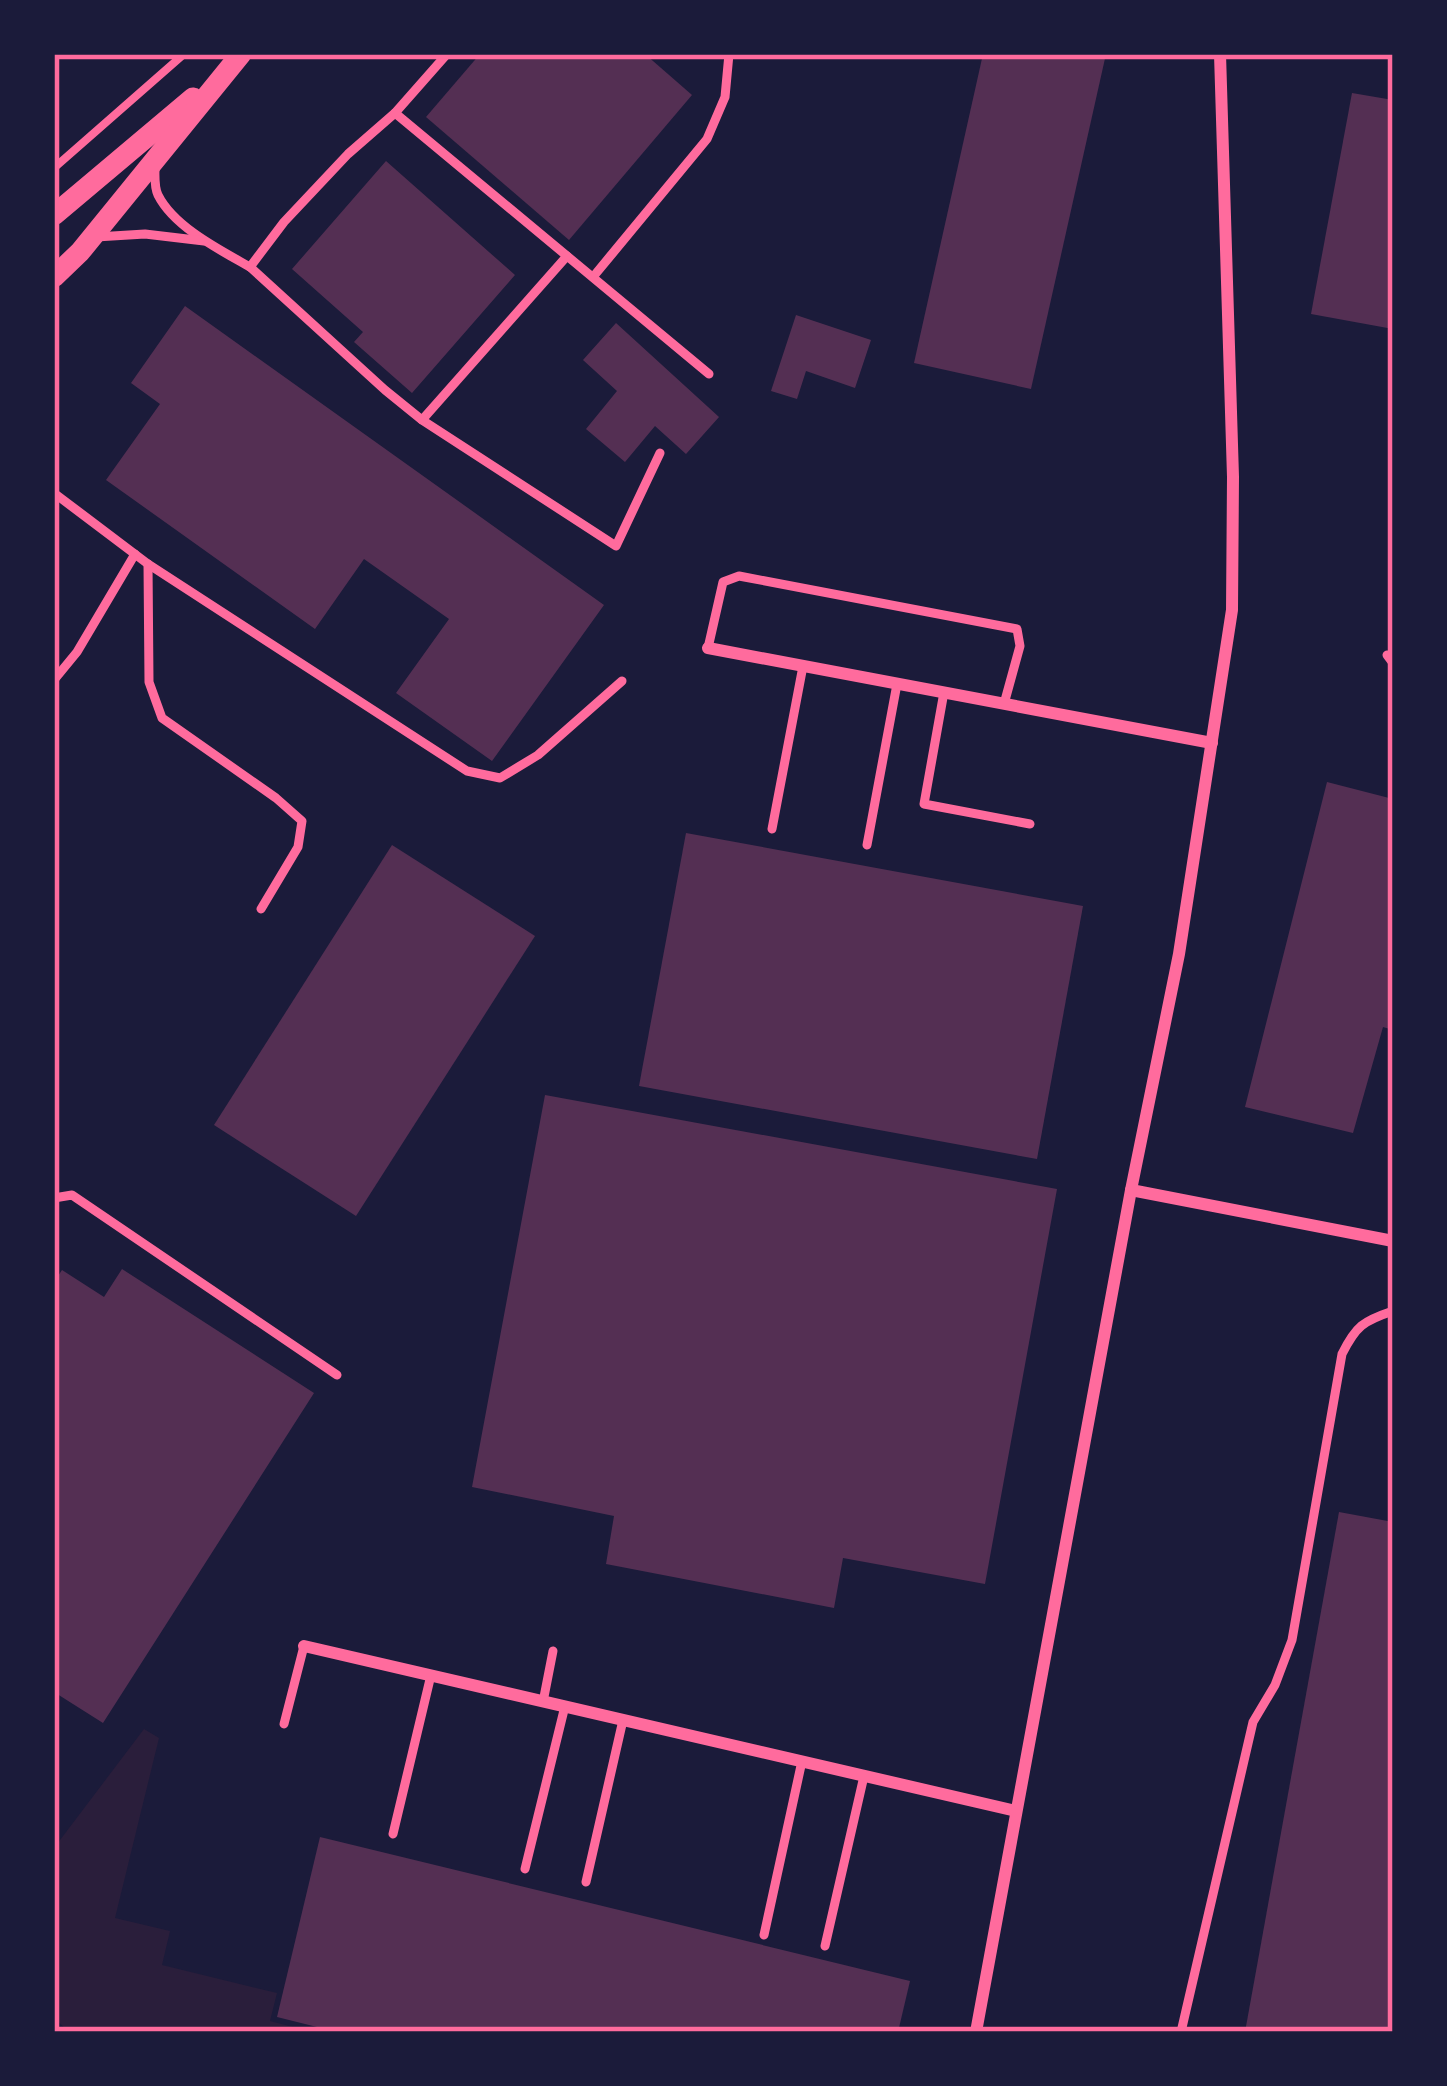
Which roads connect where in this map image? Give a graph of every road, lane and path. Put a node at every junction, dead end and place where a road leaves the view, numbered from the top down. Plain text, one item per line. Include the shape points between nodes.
1 (184, 54) edge
2 (447, 54) edge
3 (729, 54) edge
4 (1220, 54) edge
5 (233, 62) edge
6 (395, 113) junction
7 (155, 161) junction
8 (54, 168) edge
9 (54, 215) edge
10 (91, 237) junction
11 (204, 241) junction
12 (567, 256) junction
13 (250, 267) junction
14 (54, 277) edge
15 (592, 277) junction
16 (709, 374) dead end
17 (422, 420) junction
18 (660, 453) dead end
19 (54, 493) edge
20 (135, 554) junction
21 (148, 563) junction
22 (708, 648) joint
23 (802, 666) junction
24 (54, 680) edge
25 (622, 680) dead end
26 (897, 684) junction
27 (944, 692) junction
28 (1004, 704) junction
29 (1212, 743) junction
30 (1030, 824) dead end
31 (772, 829) dead end
32 (867, 844) dead end
33 (261, 909) dead end
34 (1131, 1190) junction
35 (54, 1198) edge
36 (1393, 1241) edge
37 (1393, 1311) edge
38 (337, 1375) dead end
39 (304, 1646) joint
40 (553, 1651) dead end
41 (431, 1675) junction
42 (543, 1702) junction
43 (565, 1706) junction
44 (622, 1720) junction
45 (284, 1724) dead end
46 (802, 1761) junction
47 (864, 1776) junction
48 (1016, 1811) junction
49 (393, 1834) dead end
50 (525, 1869) dead end
51 (586, 1882) dead end
52 (764, 1935) dead end
53 (826, 1946) dead end
54 (976, 2032) edge
55 (1180, 2032) edge

1 - 8 path
2 - 6 lane
3 - 15 lane via 725,98 706,139
4 - 29 street via 1232,610
5 - 7 street
5 - 9 street
6 - 12 lane
6 - 13 lane via 332,171
7 - 10 street
7 - 11 lane via 155,192
10 - 11 lane
10 - 14 street
11 - 13 lane
12 - 15 lane
12 - 17 lane
13 - 17 lane
15 - 16 lane
17 - 18 lane via 616,546
19 - 20 lane
20 - 21 lane
20 - 24 lane
21 - 25 lane via 467,771 500,778
21 - 33 lane via 149,682 162,718 302,821 298,848
22 - 23 street
22 - 28 lane via 723,582 739,576 805,586 1017,629
23 - 26 street
23 - 31 lane
26 - 27 street
26 - 32 lane
27 - 28 street
27 - 30 lane via 924,805
28 - 29 street
29 - 34 street
34 - 36 street
34 - 48 street
35 - 38 lane via 72,1195
37 - 55 lane via 1354,1330 1342,1354 1292,1640 1253,1722
39 - 41 street
39 - 45 lane
40 - 42 lane
41 - 42 street
41 - 49 lane
42 - 43 street
43 - 44 street
43 - 50 lane
44 - 46 street
44 - 51 lane
46 - 47 street
46 - 52 lane
47 - 48 street
47 - 53 lane
48 - 54 street

